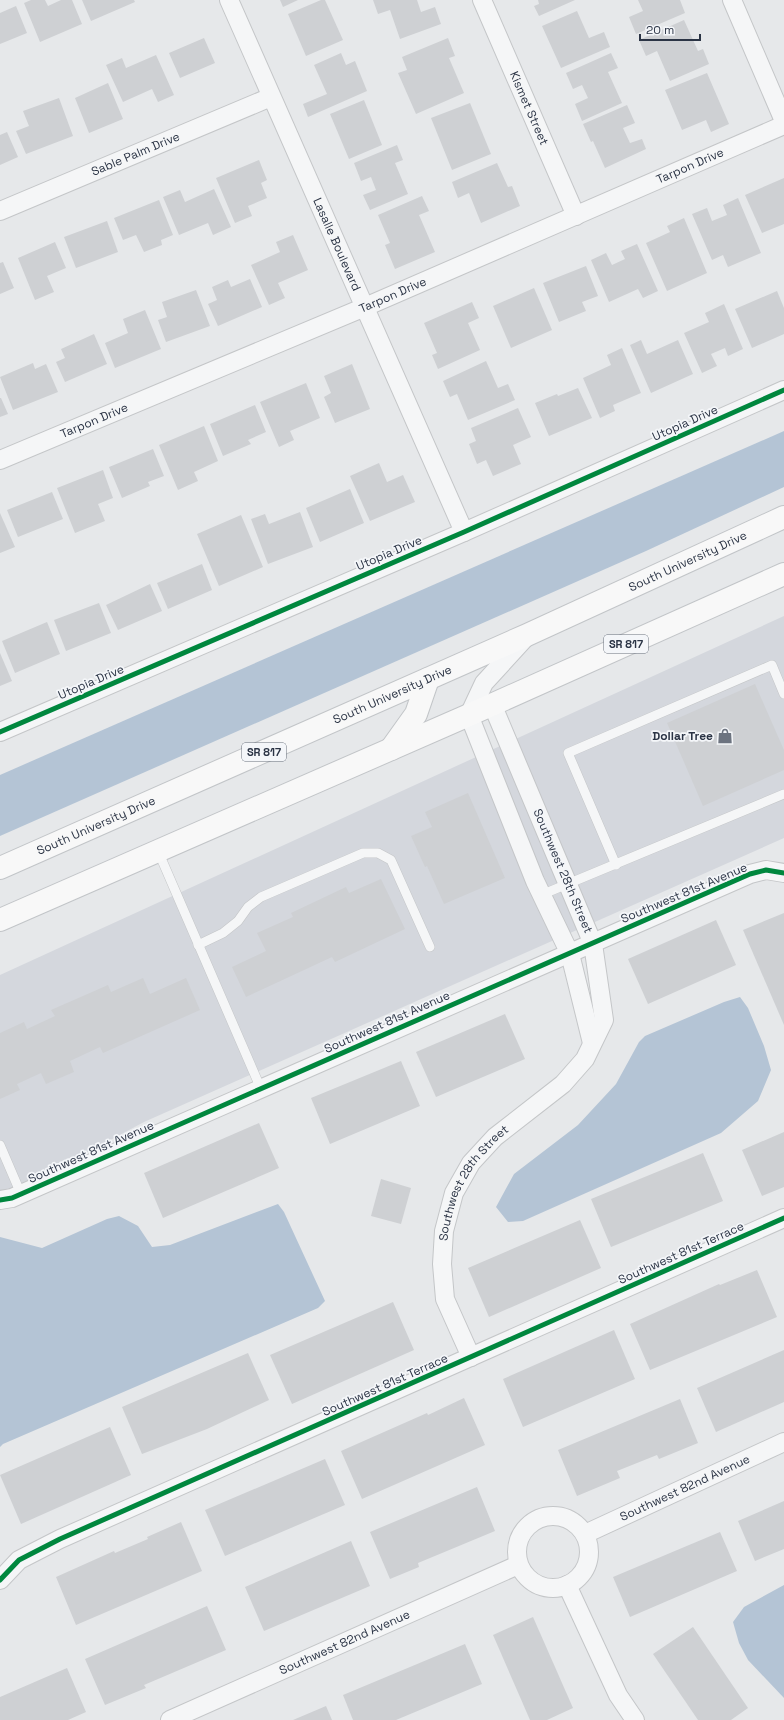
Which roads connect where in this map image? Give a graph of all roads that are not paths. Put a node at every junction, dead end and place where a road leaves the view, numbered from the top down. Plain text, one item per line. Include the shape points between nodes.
1 (229, 0) edge
2 (482, 0) edge
3 (732, 0) edge
4 (271, 97) junction
5 (784, 121) edge
6 (784, 125) edge
7 (0, 211) edge
8 (576, 216) junction
9 (365, 307) junction
10 (784, 390) edge
11 (0, 460) edge
12 (784, 517) edge
13 (464, 532) junction
14 (784, 574) edge
15 (527, 636) junction
16 (428, 679) junction
17 (784, 694) edge
18 (492, 704) junction
19 (469, 715) junction
20 (0, 732) edge
21 (391, 748) junction
22 (784, 794) edge
23 (157, 851) junction
24 (616, 865) junction
25 (0, 868) edge
26 (784, 873) edge
27 (568, 884) junction
28 (541, 895) junction
29 (0, 920) edge
30 (198, 944) junction
31 (593, 944) junction
32 (430, 947) dead end
33 (570, 954) junction
34 (592, 1043) junction
35 (261, 1088) junction
36 (0, 1145) edge
37 (21, 1194) junction
38 (0, 1200) edge
39 (784, 1218) edge
40 (471, 1357) junction
41 (784, 1442) edge
42 (585, 1534) junction
43 (518, 1565) junction
44 (0, 1580) edge
45 (567, 1585) junction
46 (170, 1720) edge
47 (635, 1720) edge

1 - 4 street, Lasalle Boulevard
2 - 8 street, Kismet Street
3 - 5 street
4 - 7 street, Sable Palm Drive
4 - 9 street, Lasalle Boulevard
6 - 8 street, Tarpon Drive
8 - 9 street, Tarpon Drive
9 - 11 street, Tarpon Drive
9 - 13 street, Lasalle Boulevard
10 - 13 street, Utopia Drive
12 - 15 main road, South University Drive / SR 817
13 - 20 street, Utopia Drive
14 - 18 main road, SR 817
15 - 16 main road, South University Drive / SR 817
15 - 19 street via 484,684
16 - 21 main road via 416,714
16 - 25 main road, South University Drive / SR 817
17 - 24 lane via 772,665 568,752
18 - 19 main road, SR 817
18 - 27 street, Southwest 28th Street
19 - 21 main road, SR 817
19 - 28 street
21 - 23 main road, SR 817
22 - 24 lane
23 - 29 main road, SR 817
23 - 30 lane
24 - 27 lane
26 - 31 street, Southwest 81st Avenue via 766,870 750,874
27 - 28 lane
27 - 31 street, Southwest 28th Street
28 - 33 street
30 - 32 lane via 223,933 238,922 248,907 260,897 363,853 378,853 391,860
30 - 35 lane
31 - 33 street, Southwest 81st Avenue
31 - 34 street, Southwest 28th Street via 604,1020
33 - 34 street
33 - 35 street, Southwest 81st Avenue
34 - 40 street, Southwest 28th Street via 585,1060 563,1084 495,1137 472,1163 454,1193 444,1230 442,1264 446,1299
35 - 37 street, Southwest 81st Avenue
36 - 37 lane
37 - 38 street, Southwest 81st Avenue
39 - 40 street, Southwest 81st Terrace
40 - 44 street, Southwest 81st Terrace via 60,1539 20,1560
41 - 42 street, Southwest 82nd Avenue
42 - 43 street via 578,1525 567,1518 555,1515 543,1516 532,1521 523,1530 518,1541
42 - 45 street via 589,1558 585,1570
43 - 45 street via 533,1583 556,1588
43 - 46 street, Southwest 82nd Avenue
45 - 47 street via 618,1695

